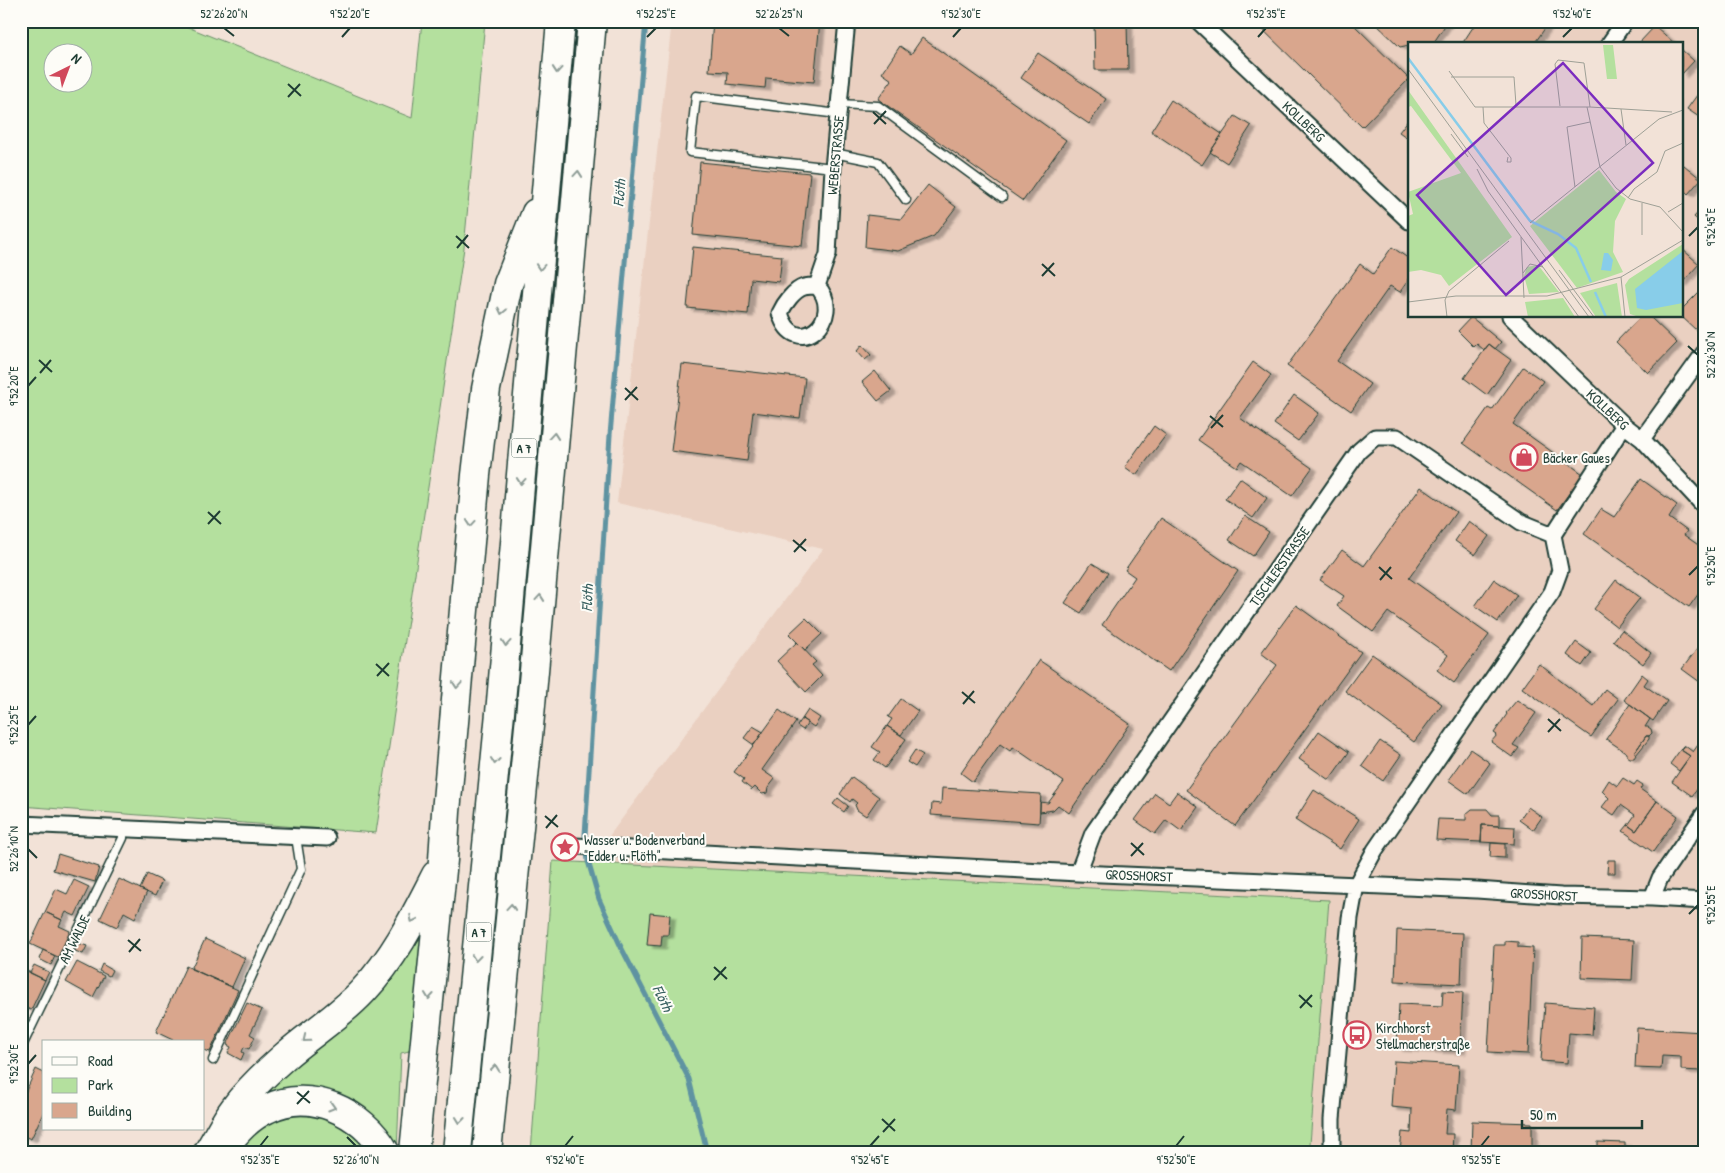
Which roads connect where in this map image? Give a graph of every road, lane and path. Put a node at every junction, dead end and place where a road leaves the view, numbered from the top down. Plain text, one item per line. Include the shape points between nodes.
1 (561, 21) edge
2 (592, 21) edge
3 (847, 21) edge
4 (1198, 21) edge
5 (1625, 21) edge
6 (1610, 42) edge
7 (838, 109) junction
8 (834, 161) junction
9 (548, 184) junction
10 (1002, 196) dead end
11 (906, 200) dead end
12 (1408, 220) edge
13 (817, 286) dead end
14 (1512, 318) edge
15 (1704, 353) edge
16 (1624, 425) junction
17 (1642, 439) junction
18 (1704, 506) edge
19 (1553, 534) junction
20 (1704, 814) edge
21 (21, 824) edge
22 (123, 829) junction
23 (296, 837) junction
24 (327, 838) dead end
25 (576, 846) dead end
26 (443, 860) junction
27 (1078, 872) junction
28 (1356, 884) junction
29 (1652, 898) junction
30 (1704, 901) edge
31 (21, 1048) edge
32 (213, 1060) dead end
33 (208, 1152) edge
34 (221, 1152) edge
35 (385, 1152) edge
36 (414, 1152) edge
37 (456, 1152) edge
38 (487, 1152) edge
39 (1332, 1152) edge

1 -> 9 highway, A 7
38 -> 2 highway, A 7 via 530,716
3 - 7 street, WEBERSTRASSE
4 - 12 street, KOLLBERG
5 - 6 street
7 - 8 street, WEBERSTRASSE
7 - 8 lane via 696,96 690,152
7 - 10 lane via 878,106
8 - 11 lane via 878,162
8 - 13 street, WEBERSTRASSE via 828,254
9 -> 26 highway via 508,284 486,389
9 -> 37 highway, A 7
14 - 16 street, KOLLBERG
15 - 17 street
16 - 17 street, KOLLBERG
16 - 19 street
17 - 18 street, KOLLBERG
19 - 27 street, TISCHLERSTRASSE via 1521,522 1397,437 1375,438 1359,451 1093,833
19 - 28 street via 1560,570 1552,592 1375,850
20 - 29 street via 1660,878
21 - 22 street
22 - 23 street
22 - 31 lane, AM WALDE via 123,838
23 - 24 street
23 - 32 lane via 300,869
25 - 27 street, GROSSHORST
26 -> 33 highway via 388,962 363,992 254,1085
26 -> 36 highway
27 - 28 street, GROSSHORST
28 - 29 street, GROSSHORST
28 - 39 street via 1350,918 1332,1119
29 - 30 street, GROSSHORST
34 -> 35 highway via 243,1124 267,1108 290,1101 338,1108 360,1121

